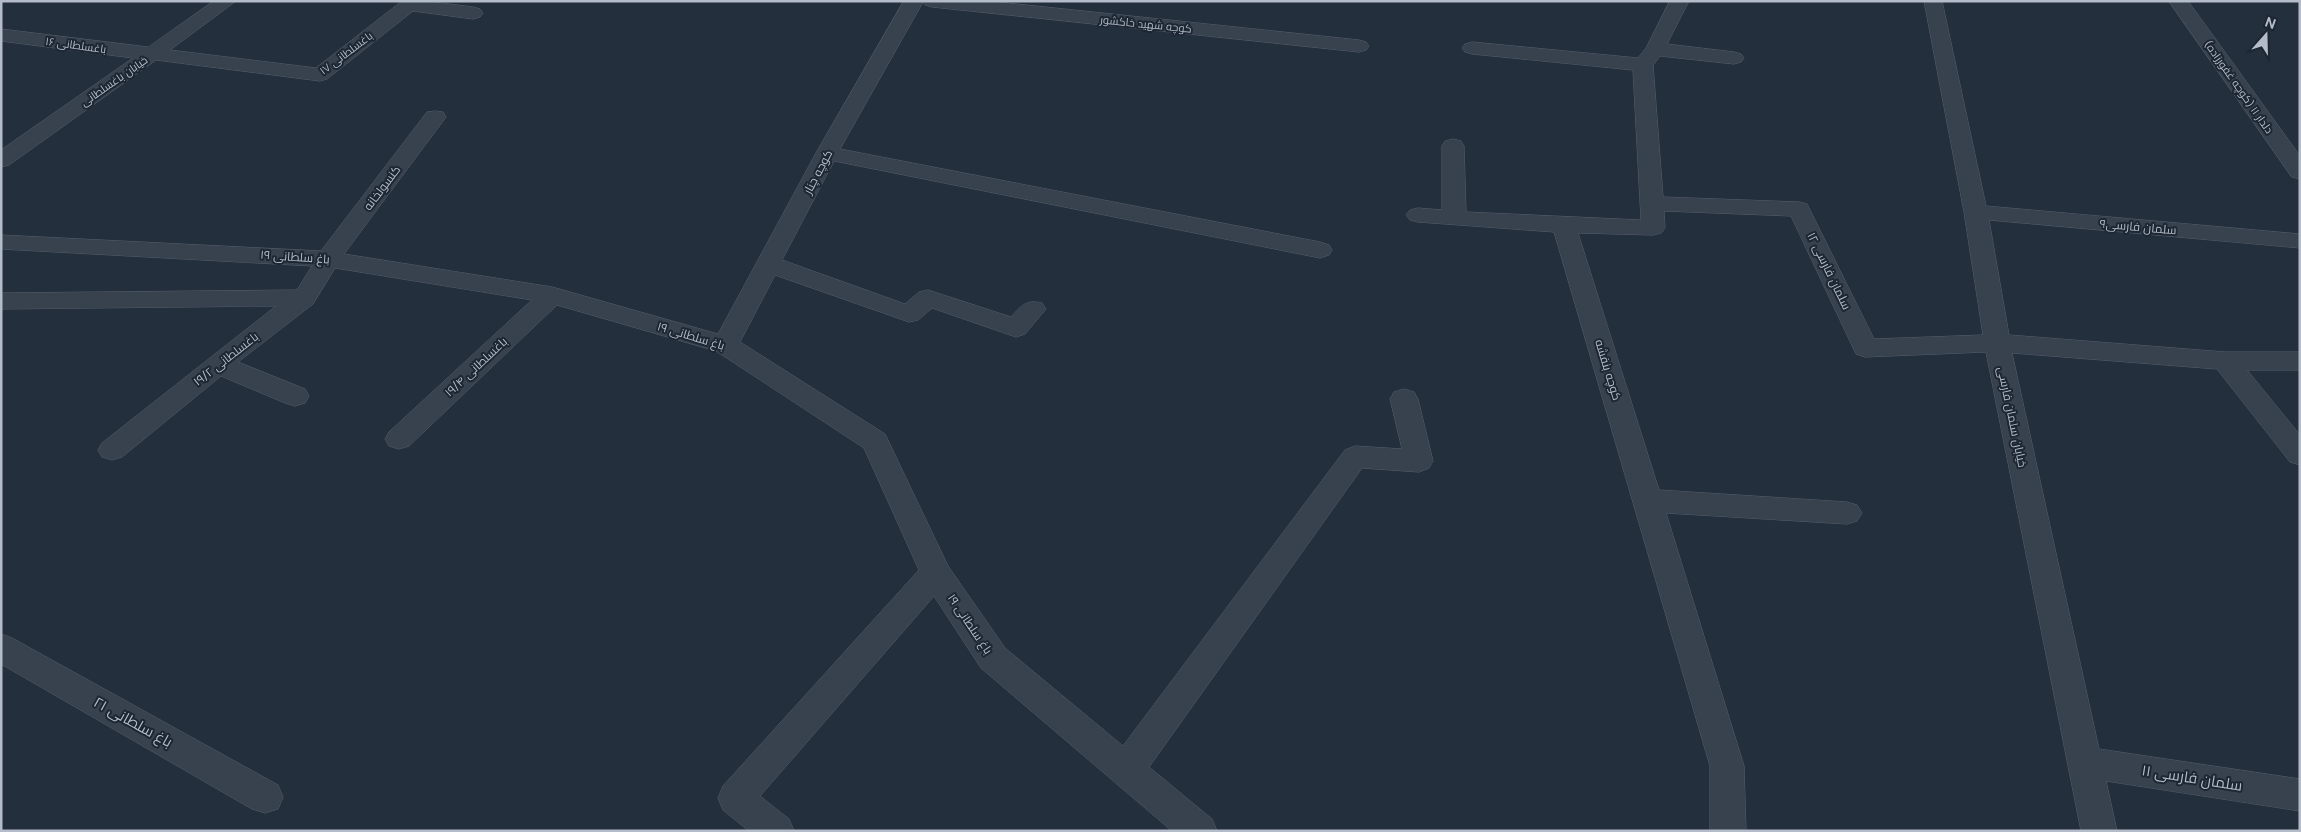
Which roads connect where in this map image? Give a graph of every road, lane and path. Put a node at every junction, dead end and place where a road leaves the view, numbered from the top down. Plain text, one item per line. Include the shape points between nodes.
1 (227, 1) edge
2 (914, 1) edge
3 (932, 1) edge
4 (1680, 1) edge
5 (1933, 1) edge
6 (2178, 1) edge
7 (473, 13) dead end
8 (1, 35) edge
9 (1359, 46) dead end
10 (1472, 48) dead end
11 (151, 55) junction
12 (1649, 57) junction
13 (1734, 58) dead end
14 (435, 118) dead end
15 (1453, 146) dead end
16 (828, 153) junction
17 (1, 160) edge
18 (2300, 172) edge
19 (1651, 204) junction
20 (1976, 212) junction
21 (1418, 215) dead end
22 (1454, 218) junction
23 (1564, 225) junction
24 (2300, 241) edge
25 (1, 242) edge
26 (1320, 250) dead end
27 (328, 259) junction
28 (768, 264) junction
29 (552, 295) junction
30 (304, 298) junction
31 (1, 302) edge
32 (1033, 309) dead end
33 (1996, 344) junction
34 (725, 345) junction
35 (2225, 361) junction
36 (2300, 361) edge
37 (218, 364) junction
38 (296, 396) dead end
39 (1404, 399) dead end
40 (399, 439) dead end
41 (112, 450) dead end
42 (2300, 455) edge
43 (1648, 501) junction
44 (1847, 512) dead end
45 (936, 573) junction
46 (1, 648) edge
47 (2084, 762) junction
48 (1126, 770) junction
49 (2300, 795) edge
50 (265, 797) dead end
51 (776, 831) edge
52 (1199, 831) edge
53 (1728, 831) edge
54 (2099, 831) edge

1 - 11 street, خیابان باغسلطانی
2 - 16 street, کوچه چنار
3 - 9 street, کوچه شهید خاکشور
4 - 12 street
5 - 20 street, خیابان سلمان فارسی
6 - 18 street, دلدار ۱۱ (کوچه غفورزاده)
7 - 11 street, باغسلطانی ۱۷ via 409,5 320,75
8 - 11 street, باغسلطانی ۱۶
10 - 12 street
11 - 17 street, خیابان باغسلطانی
12 - 13 street
12 - 19 street
14 - 27 street, کنسولخانه
15 - 22 street
16 - 26 street
16 - 28 street, کوچه چنار
19 - 23 street via 1653,228
19 - 33 street, سلمان فارسی ۱۲ via 1799,209 1865,348
20 - 24 street, سلمان فارسی۹
20 - 33 street, خیابان سلمان فارسی
21 - 22 street
22 - 23 street
23 - 43 street, کوچه بنفشه
25 - 27 street, باغ سلطانی ۱۹
27 - 29 street, باغ سلطانی ۱۹
27 - 30 street, باغسلطانی ۱۹/۲
28 - 32 street via 909,314 928,298 1016,328
28 - 34 street, کوچه چنار
29 - 34 street, باغ سلطانی ۱۹
29 - 40 street, باغسلطانی ۱۹/۴
30 - 31 street
30 - 37 street, باغسلطانی ۱۹/۲
33 - 35 street
33 - 47 street, خیابان سلمان فارسی
34 - 45 street, باغ سلطانی ۱۹ via 875,441
35 - 36 street
35 - 42 street
37 - 38 street
37 - 41 street, باغسلطانی ۱۹/۲
39 - 48 street via 1419,461 1355,457
43 - 44 street
43 - 53 street, کوچه بنفشه via 1728,766
45 - 48 street, باغ سلطانی ۱۹ via 993,658
45 - 51 street via 736,798
46 - 50 street, باغ سلطانی ۲۱
47 - 49 street, سلمان فارسی ۱۱
47 - 54 street, خیابان سلمان فارسی
48 - 52 street, باغ سلطانی ۱۹

